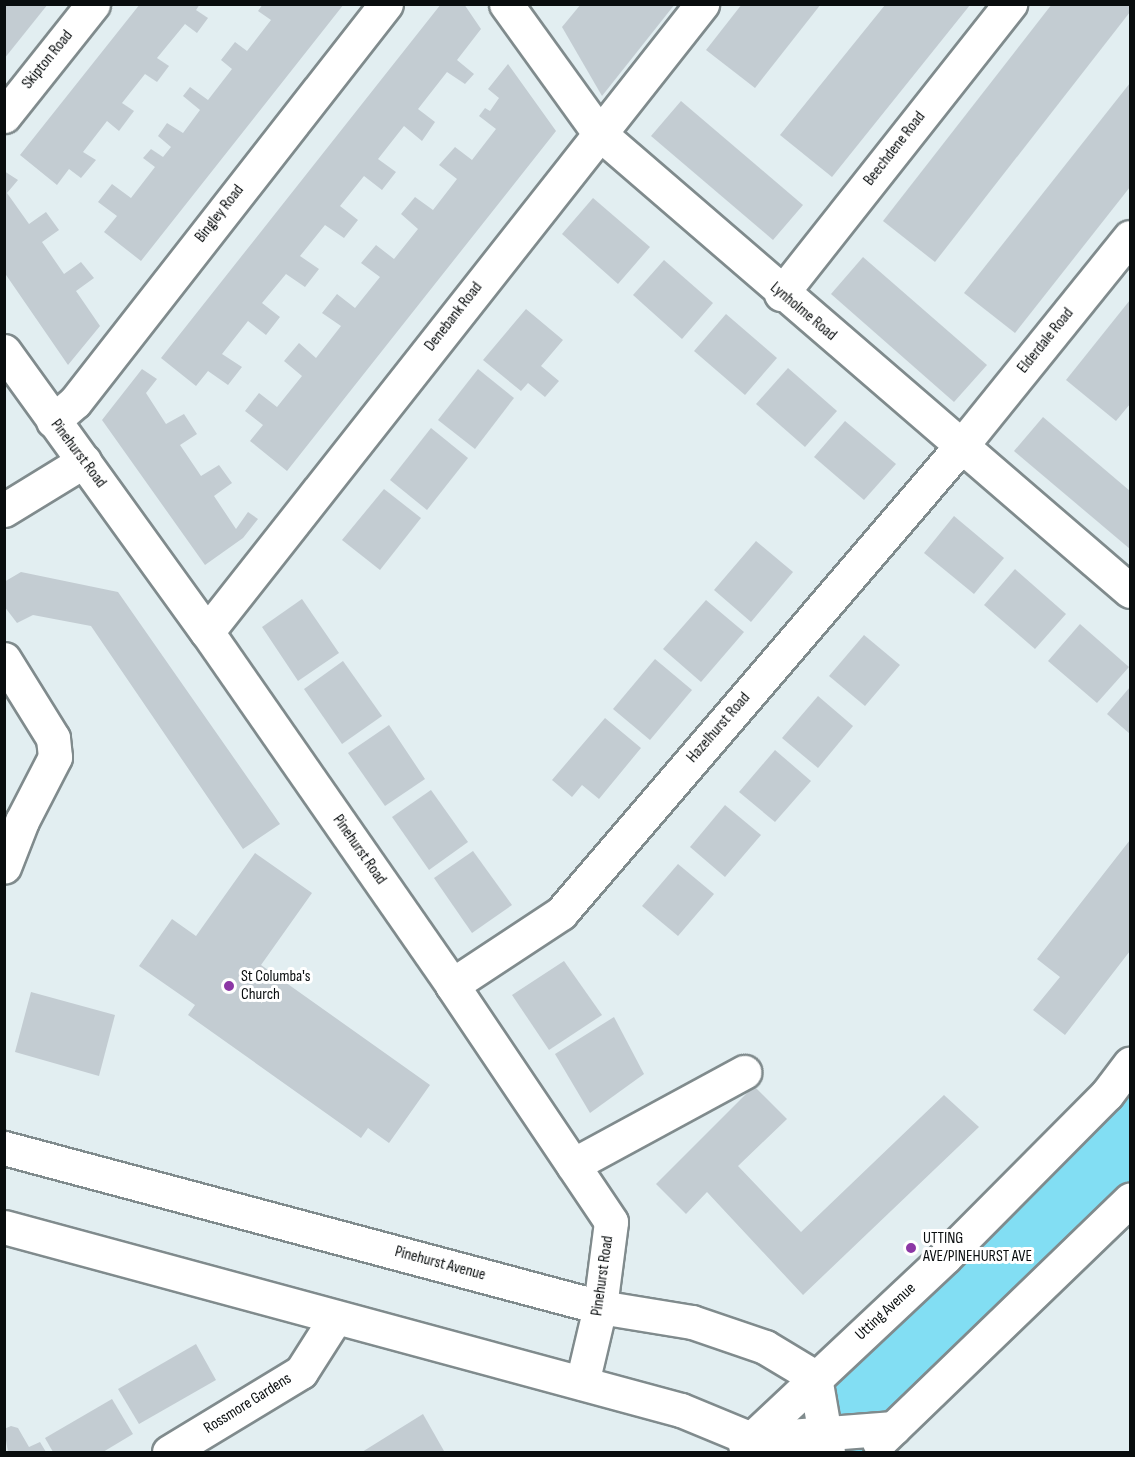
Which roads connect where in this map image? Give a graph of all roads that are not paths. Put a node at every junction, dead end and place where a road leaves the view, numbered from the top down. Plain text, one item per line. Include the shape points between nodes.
1 (93, 4) edge
2 (386, 4) edge
3 (506, 4) edge
4 (702, 4) edge
5 (1010, 4) edge
6 (4, 116) edge
7 (599, 133) junction
8 (1131, 237) edge
9 (781, 294) junction
10 (4, 351) edge
11 (53, 421) junction
12 (962, 445) junction
13 (84, 461) junction
14 (4, 510) edge
15 (1131, 591) edge
16 (207, 632) junction
17 (4, 659) edge
18 (4, 867) edge
19 (452, 984) junction
20 (1131, 1064) edge
21 (744, 1072) dead end
22 (4, 1148) edge
23 (573, 1165) junction
24 (1131, 1200) edge
25 (4, 1227) edge
26 (600, 1307) junction
27 (336, 1317) junction
28 (815, 1377) junction
29 (582, 1383) junction
30 (894, 1428) junction
31 (826, 1443) edge
32 (744, 1446) edge
33 (169, 1452) edge
34 (869, 1452) edge

1 - 6 street, Skipton Road
2 - 11 street, Bingley Road via 75,402
3 - 7 street, Lynholme Road
4 - 7 street, Denebank Road
5 - 9 street, Beechdene Road
7 - 9 street, Lynholme Road
7 - 16 street, Denebank Road
8 - 12 street, Elderdale Road
9 - 12 street, Lynholme Road
10 - 11 street, Pinehurst Road
11 - 13 street, Pinehurst Road
12 - 15 street, Lynholme Road
12 - 19 street, Hazelhurst Road via 561,913
13 - 14 street
13 - 16 street, Pinehurst Road
16 - 19 street, Pinehurst Road
17 - 18 street via 53,738 55,757 22,821
19 - 23 street, Pinehurst Road
20 - 28 street, Utting Avenue via 1107,1094 945,1257
21 - 23 street
22 - 26 street, Pinehurst Avenue
23 - 26 street, Pinehurst Road via 611,1222
24 - 30 street
25 - 27 street
26 - 28 street, Pinehurst Avenue via 692,1322 765,1347
26 - 29 street, Pinehurst Road
27 - 29 street
27 - 33 street, Rossmore Gardens via 301,1372
28 - 31 street
28 - 32 street, Utting Avenue
29 - 32 street via 681,1410
30 - 31 street
30 - 34 street
31 - 32 street

